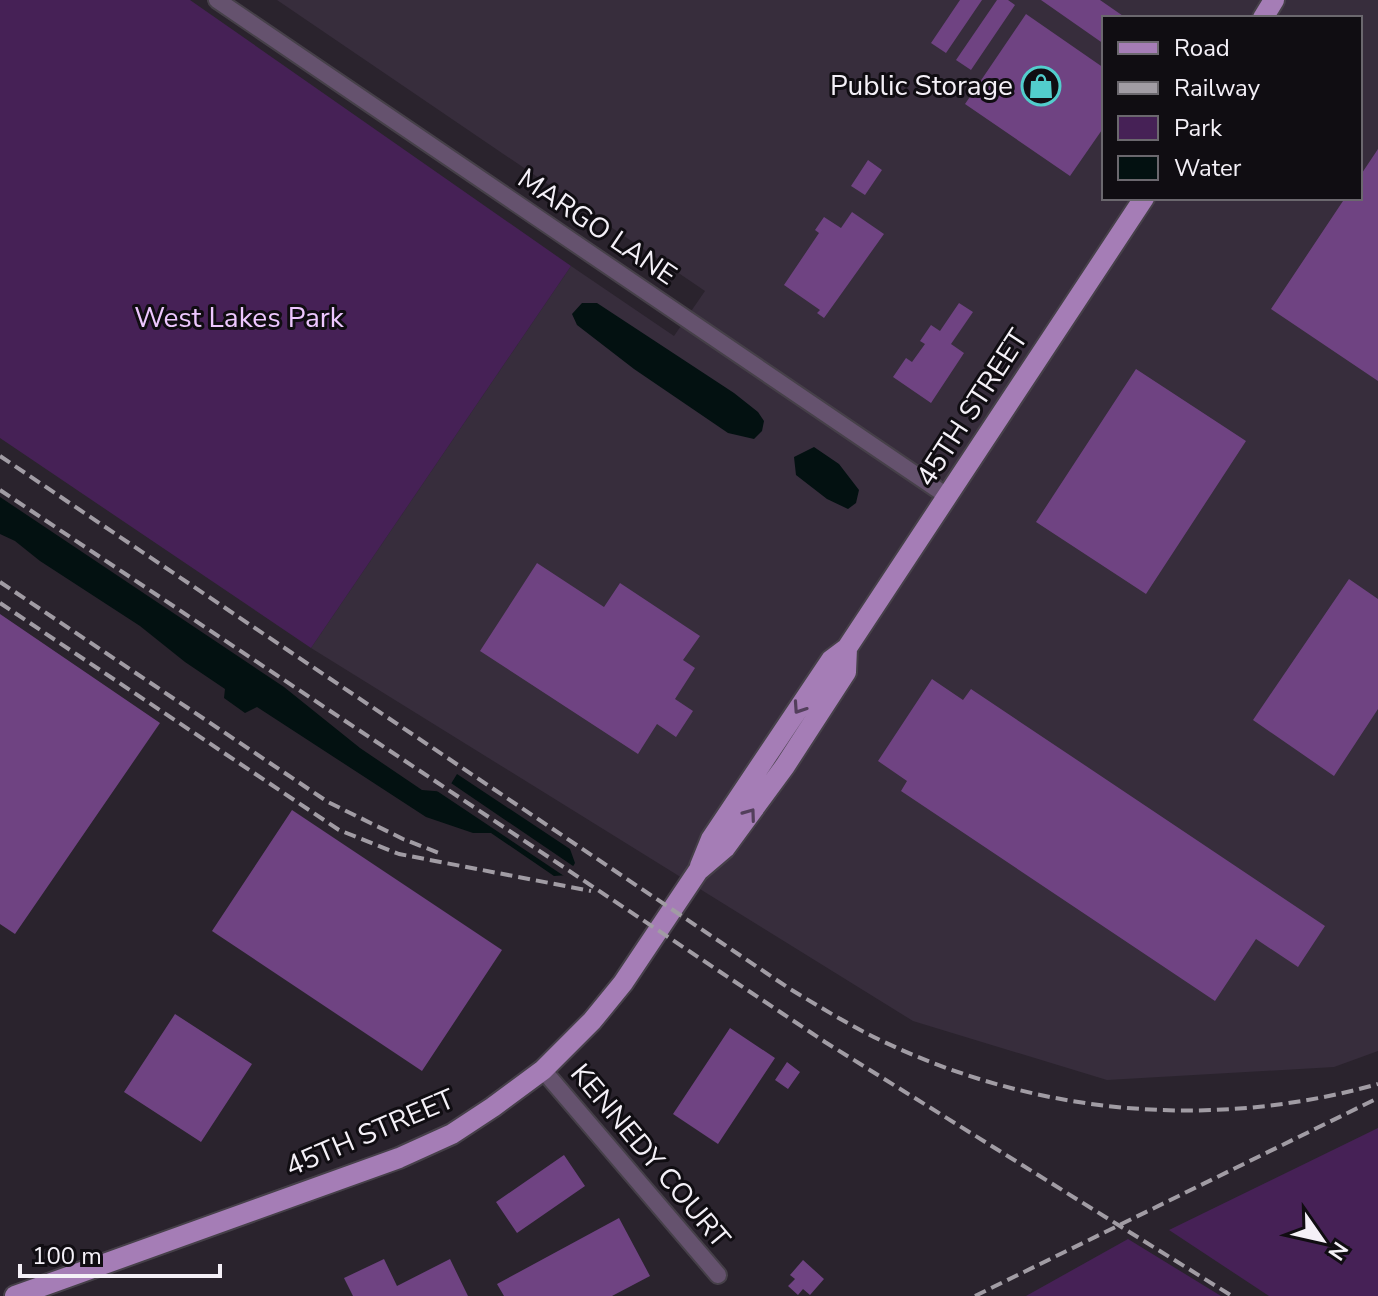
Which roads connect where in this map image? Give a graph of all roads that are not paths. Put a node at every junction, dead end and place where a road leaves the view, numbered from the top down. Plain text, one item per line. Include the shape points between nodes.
1 (217, 0) edge
2 (1143, 200) edge
3 (947, 496) junction
4 (543, 1070) junction
5 (718, 1275) dead end
6 (15, 1296) edge

1 - 3 street, MARGO LANE
2 - 3 main road, 45TH STREET
3 - 4 main road, 45TH STREET via 718,828 698,871 623,983
4 - 5 street, KENNEDY COURT
4 - 6 main road, 45TH STREET via 452,1134 399,1158

